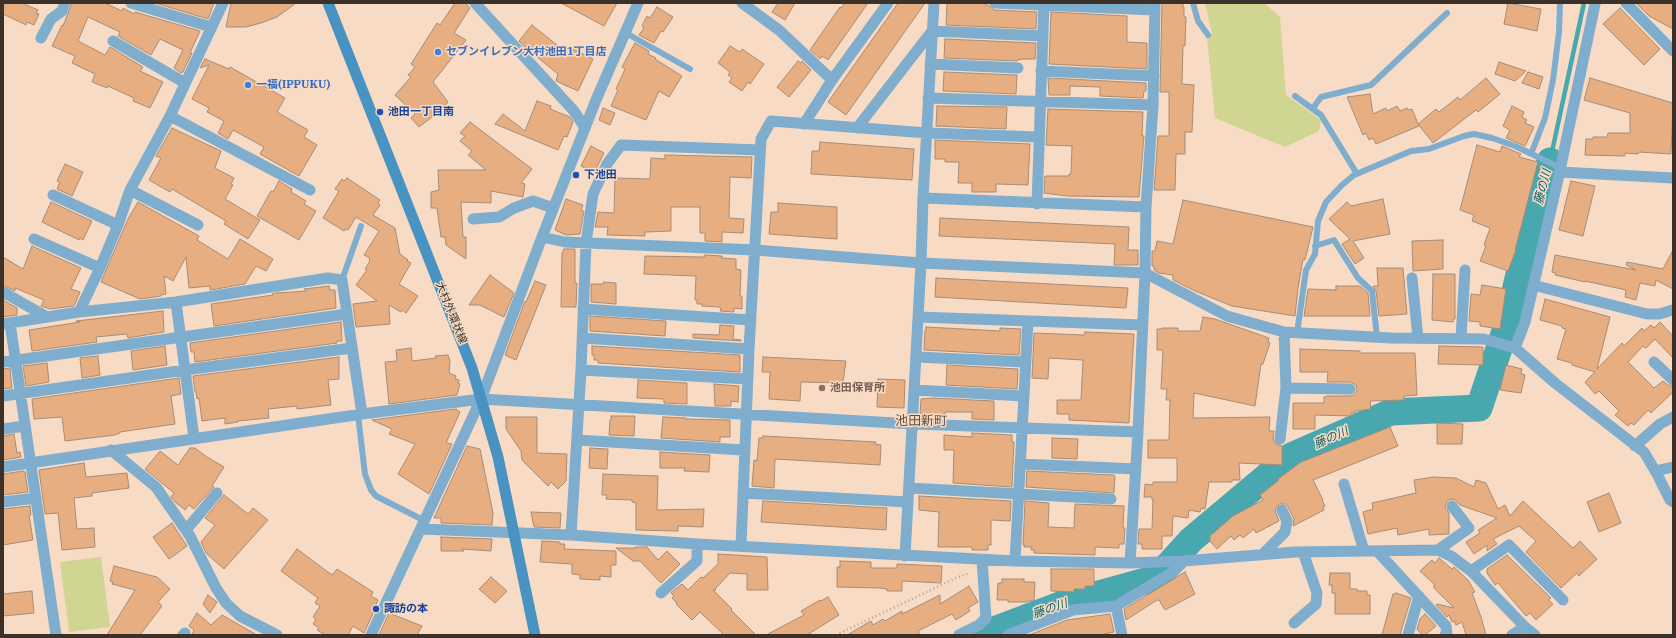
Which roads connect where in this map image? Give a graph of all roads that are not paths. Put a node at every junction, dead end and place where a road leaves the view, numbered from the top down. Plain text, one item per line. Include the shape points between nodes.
1 (65, 3) edge
2 (223, 3) edge
3 (328, 3) edge
4 (475, 3) edge
5 (638, 3) edge
6 (742, 3) edge
7 (888, 3) edge
8 (934, 3) edge
9 (995, 3) edge
10 (1193, 3) edge
11 (1560, 3) edge
12 (1594, 3) edge
13 (1626, 3) edge
14 (136, 4) edge
15 (1044, 4) edge
16 (1155, 6) edge
17 (1447, 13) dead end
18 (211, 27) junction
19 (932, 31) junction
20 (626, 33) junction
21 (1208, 35) dead end
22 (1043, 36) junction
23 (41, 38) dead end
24 (113, 41) dead end
25 (1673, 51) edge
26 (930, 64) junction
27 (1018, 68) dead end
28 (690, 69) dead end
29 (1041, 71) junction
30 (1154, 76) junction
31 (832, 80) junction
32 (185, 83) junction
33 (1295, 96) dead end
34 (928, 98) junction
35 (1040, 102) junction
36 (1153, 105) junction
37 (1313, 108) junction
38 (170, 116) junction
39 (804, 124) junction
40 (585, 128) junction
41 (857, 128) junction
42 (927, 133) junction
43 (1038, 137) junction
44 (760, 150) junction
45 (1531, 154) junction
46 (1560, 169) junction
47 (1357, 174) junction
48 (1673, 178) edge
49 (130, 190) junction
50 (310, 190) dead end
51 (53, 195) dead end
52 (923, 198) junction
53 (1036, 204) junction
54 (553, 208) junction
55 (1146, 208) junction
56 (473, 219) dead end
57 (118, 226) junction
58 (198, 226) dead end
59 (361, 226) dead end
60 (542, 237) junction
61 (34, 239) dead end
62 (586, 243) junction
63 (1315, 246) junction
64 (755, 250) junction
65 (921, 263) junction
66 (100, 268) junction
67 (1465, 270) dead end
68 (1145, 273) junction
69 (1412, 278) dead end
70 (342, 280) junction
71 (1533, 286) junction
72 (3, 292) edge
73 (176, 302) junction
74 (584, 309) junction
75 (1673, 310) edge
76 (79, 312) junction
77 (347, 314) junction
78 (47, 317) junction
79 (918, 317) junction
80 (751, 320) junction
81 (1028, 321) junction
82 (6, 324) edge
83 (1142, 325) junction
84 (1284, 332) junction
85 (1297, 333) junction
86 (181, 337) junction
87 (1376, 337) junction
88 (583, 338) junction
89 (1418, 338) junction
90 (1461, 338) junction
91 (1512, 347) junction
92 (352, 348) junction
93 (749, 349) junction
94 (916, 357) junction
95 (15, 360) junction
96 (3, 362) edge
97 (1026, 362) junction
98 (1654, 362) dead end
99 (185, 370) junction
100 (581, 370) junction
101 (748, 379) junction
102 (1673, 380) edge
103 (1286, 388) junction
104 (1350, 389) dead end
105 (914, 390) junction
106 (20, 394) junction
107 (3, 396) edge
108 (1024, 396) junction
109 (481, 399) junction
110 (579, 404) junction
111 (360, 414) junction
112 (746, 414) junction
113 (1673, 416) edge
114 (913, 424) junction
115 (25, 426) junction
116 (3, 429) edge
117 (1022, 429) junction
118 (1138, 432) junction
119 (194, 438) junction
120 (1280, 439) dead end
121 (577, 440) junction
122 (1635, 446) junction
123 (111, 450) junction
124 (744, 450) junction
125 (31, 462) junction
126 (1020, 464) junction
127 (3, 467) edge
128 (1673, 467) edge
129 (1136, 469) junction
130 (1655, 471) junction
131 (1344, 484) dead end
132 (909, 488) junction
133 (217, 493) dead end
134 (742, 493) junction
135 (1019, 494) junction
136 (36, 498) junction
137 (1112, 499) dead end
138 (3, 502) edge
139 (908, 502) junction
140 (1673, 502) edge
141 (1452, 506) dead end
142 (1282, 510) dead end
143 (423, 525) junction
144 (186, 530) junction
145 (514, 533) junction
146 (571, 535) junction
147 (697, 544) junction
148 (741, 546) junction
149 (1438, 550) junction
150 (1364, 551) junction
151 (1377, 551) junction
152 (1303, 552) junction
153 (1262, 555) junction
154 (904, 556) junction
155 (982, 560) junction
156 (1183, 561) junction
157 (1016, 562) junction
158 (1130, 564) junction
159 (1471, 571) junction
160 (661, 593) dead end
161 (1419, 596) junction
162 (1563, 600) dead end
163 (1116, 606) junction
164 (1294, 623) dead end
165 (1525, 627) junction
166 (260, 632) edge
167 (56, 635) edge
168 (277, 635) edge
169 (371, 635) edge
170 (535, 635) edge
171 (959, 635) edge
172 (1008, 635) edge
173 (1122, 635) edge
174 (1408, 635) edge
175 (1445, 635) edge
176 (1512, 635) edge
177 (1536, 635) edge

1 - 23 street via 62,11 51,19
2 - 18 street
3 - 109 main road, 大村外環状線 via 472,368
4 - 40 street via 574,111
5 - 20 street
6 - 31 street via 779,30
7 - 31 street
8 - 19 street
9 - 15 street
10 - 21 lane via 1198,21
11 - 45 lane via 1553,80 1545,118
12 - 46 street
13 - 25 street
14 - 18 street
15 - 16 street
15 - 22 street
16 - 30 street
17 - 37 lane via 1371,86 1321,97
18 - 32 street
19 - 22 street
19 - 26 street
19 - 41 street
20 - 28 lane
20 - 40 street
22 - 29 street
24 - 32 street
26 - 27 street
26 - 34 street
29 - 30 street
29 - 35 street
30 - 36 street
31 - 39 street
32 - 38 street
33 - 37 lane
34 - 35 street
34 - 42 street
35 - 36 street
35 - 43 street
36 - 55 street
37 - 47 lane via 1321,115
38 - 49 street
38 - 50 street
39 - 41 street
39 - 44 street via 771,121 761,139
40 - 54 street
41 - 42 street
42 - 43 street
42 - 52 street
43 - 53 street
44 - 62 street via 621,145 607,164 593,194
44 - 64 street
45 - 46 lane
45 - 47 lane via 1508,143 1474,134 1429,149 1411,151
46 - 48 street
46 - 71 street
47 - 63 lane via 1326,202 1318,221
49 - 57 street
49 - 58 street
51 - 57 street
52 - 53 street
52 - 65 street
53 - 55 street
54 - 56 street via 533,201 499,217
54 - 60 street
55 - 68 street
57 - 66 street
59 - 70 lane
60 - 62 street
60 - 109 street
61 - 66 street
62 - 64 street
62 - 74 street
63 - 85 lane via 1315,254 1306,270
63 - 87 lane via 1334,240 1358,278 1372,291
64 - 65 street
64 - 80 street
65 - 68 street
65 - 79 street
66 - 76 street
67 - 90 street
68 - 83 street
68 - 84 street via 1227,316
69 - 89 street
70 - 73 street via 328,278
70 - 77 street
71 - 75 street via 1647,314
71 - 91 street via 1524,322
72 - 78 street
73 - 76 street
73 - 86 street
74 - 80 street
74 - 88 street
76 - 78 street
77 - 86 street
77 - 92 street
78 - 82 street
79 - 81 street
79 - 94 street
80 - 93 street
81 - 83 street
81 - 97 street
82 - 95 street
83 - 118 street
84 - 85 street
84 - 103 street
85 - 87 street
86 - 95 street
86 - 99 street
87 - 89 street
88 - 93 street
88 - 100 street
89 - 90 street
90 - 91 street via 1484,339
91 - 122 street
92 - 99 street
92 - 111 street
93 - 101 street
94 - 97 street
94 - 105 street
95 - 96 street
95 - 106 street
97 - 108 street
98 - 102 street
99 - 106 street
99 - 119 street
100 - 101 street
100 - 110 street
101 - 112 street
103 - 104 street
103 - 120 street
105 - 108 street
105 - 114 street
106 - 107 street
106 - 115 street
108 - 117 street
109 - 110 street
109 - 111 street
109 - 143 street
109 - 145 main road, 大村外環状線 via 498,457
110 - 112 street
110 - 121 street
111 - 119 street
111 - 143 lane via 366,474 371,490 376,496
112 - 114 street
112 - 124 street
113 - 122 street
114 - 117 street
114 - 132 street
115 - 116 street
115 - 125 street
117 - 118 street
117 - 126 street
118 - 129 street
119 - 123 street
121 - 124 street
121 - 146 street
122 - 130 street via 1644,452
123 - 125 street
123 - 144 street via 156,487
124 - 134 street
125 - 127 street
125 - 136 street
126 - 129 street
126 - 135 street
128 - 130 street
129 - 158 street
130 - 140 street
131 - 150 street
132 - 135 street
132 - 139 street
133 - 144 street
134 - 139 street
134 - 148 street
135 - 137 street
135 - 157 street
136 - 138 street
136 - 167 street
139 - 154 street
141 - 149 street via 1469,528
142 - 153 street via 1287,521 1285,532
143 - 145 street
143 - 169 street
144 - 166 street via 226,603
145 - 146 street
145 - 170 main road, 大村外環状線
146 - 147 street
147 - 148 street
147 - 160 street via 696,561
148 - 154 street
149 - 151 street
149 - 159 street
150 - 151 street
150 - 152 street
151 - 161 street
152 - 153 street
152 - 164 street via 1317,593 1316,604
153 - 156 street
154 - 155 street
155 - 157 street
155 - 171 street via 986,618 979,625
156 - 158 street
156 - 163 street via 1173,572
157 - 158 street
159 - 162 street via 1509,545
159 - 165 street
161 - 174 street
161 - 175 street via 1446,626
163 - 172 street via 1073,610
163 - 173 street
165 - 176 street
165 - 177 street
166 - 168 street

